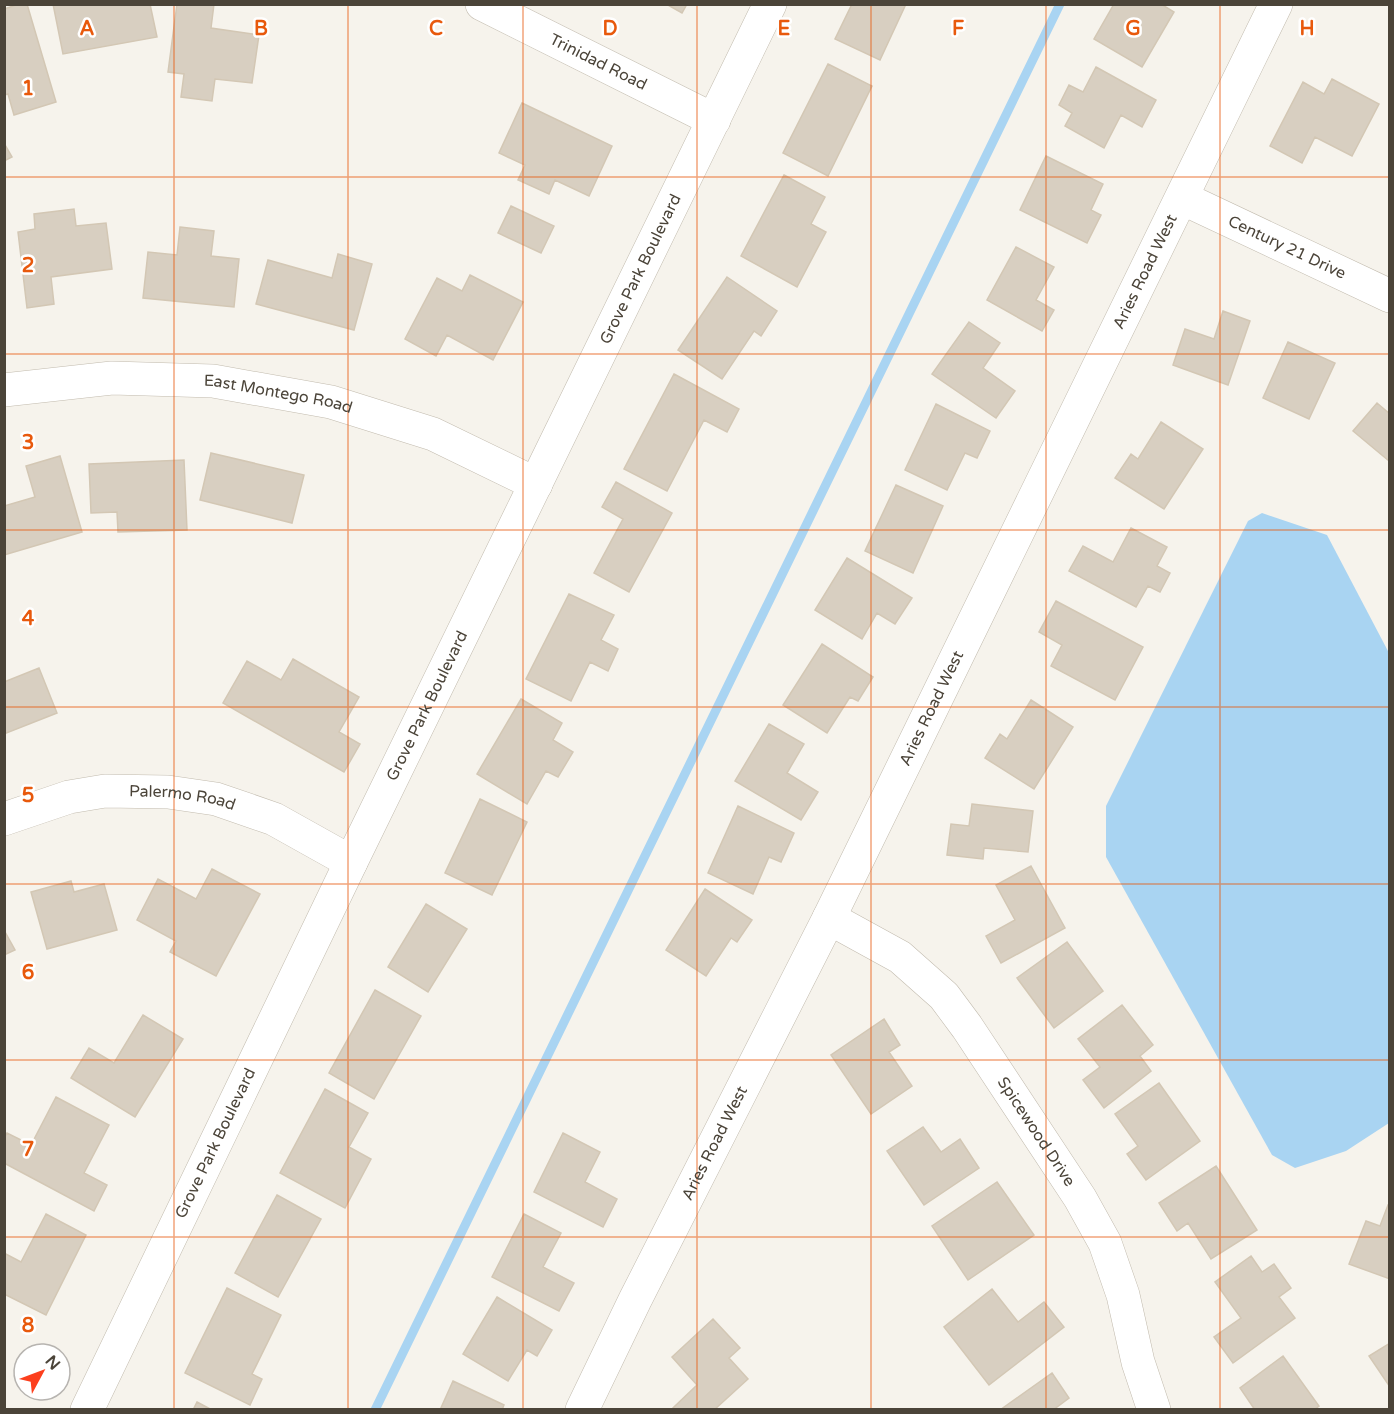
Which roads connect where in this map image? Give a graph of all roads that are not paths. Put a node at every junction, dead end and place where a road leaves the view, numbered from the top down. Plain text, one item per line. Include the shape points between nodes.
1 (482, 4) edge
2 (770, 4) edge
3 (1276, 4) edge
4 (714, 120) junction
5 (1182, 198) junction
6 (1389, 296) edge
7 (4, 390) edge
8 (536, 484) junction
9 (4, 819) edge
10 (351, 862) junction
11 (829, 918) junction
12 (87, 1410) edge
13 (582, 1410) edge
14 (1154, 1410) edge

1 - 4 street, Trinidad Road
2 - 4 street, Grove Park Boulevard
3 - 5 street, Aries Road West
4 - 8 street, Grove Park Boulevard
5 - 6 street, Century 21 Drive
5 - 11 street, Aries Road West
7 - 8 street, East Montego Road via 112,378 213,381 321,400 433,434
8 - 10 street, Grove Park Boulevard
9 - 10 street, Palermo Road via 69,797 105,791 168,792 216,799 274,819
10 - 12 street, Grove Park Boulevard
11 - 13 street, Aries Road West
11 - 14 street, Spicewood Drive via 900,957 944,996 1080,1198 1105,1243

